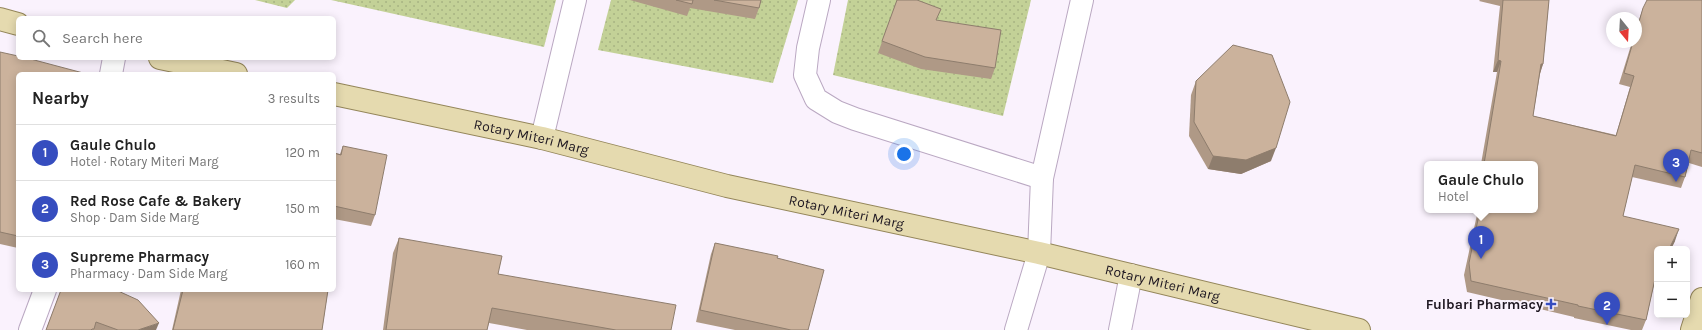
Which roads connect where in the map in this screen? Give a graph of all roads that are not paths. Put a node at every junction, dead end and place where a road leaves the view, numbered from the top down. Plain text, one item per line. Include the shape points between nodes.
1 (575, 0) edge
2 (819, 0) edge
3 (1082, 0) edge
4 (0, 19) edge
5 (16, 23) edge
6 (114, 60) edge
7 (170, 60) edge
8 (111, 72) edge
9 (226, 72) edge
10 (336, 94) edge
11 (542, 138) junction
12 (1042, 178) junction
13 (1040, 253) junction
14 (1131, 275) junction
15 (44, 292) edge
16 (1702, 300) edge
17 (1309, 324) edge
18 (30, 330) edge
19 (1016, 330) edge
20 (1120, 330) edge
21 (1358, 330) edge
22 (1692, 330) edge

1 - 11 street
2 - 12 street via 805,74 816,100 854,118
3 - 12 street
4 - 5 main road
6 - 8 street
7 - 9 main road
10 - 11 main road, Rotary Miteri Marg
11 - 13 main road, Rotary Miteri Marg via 727,186
12 - 13 street
13 - 14 main road, Rotary Miteri Marg
13 - 19 street
14 - 17 main road, Rotary Miteri Marg
14 - 20 street
15 - 18 street
16 - 22 main road
17 - 21 main road, Rotary Miteri Marg

